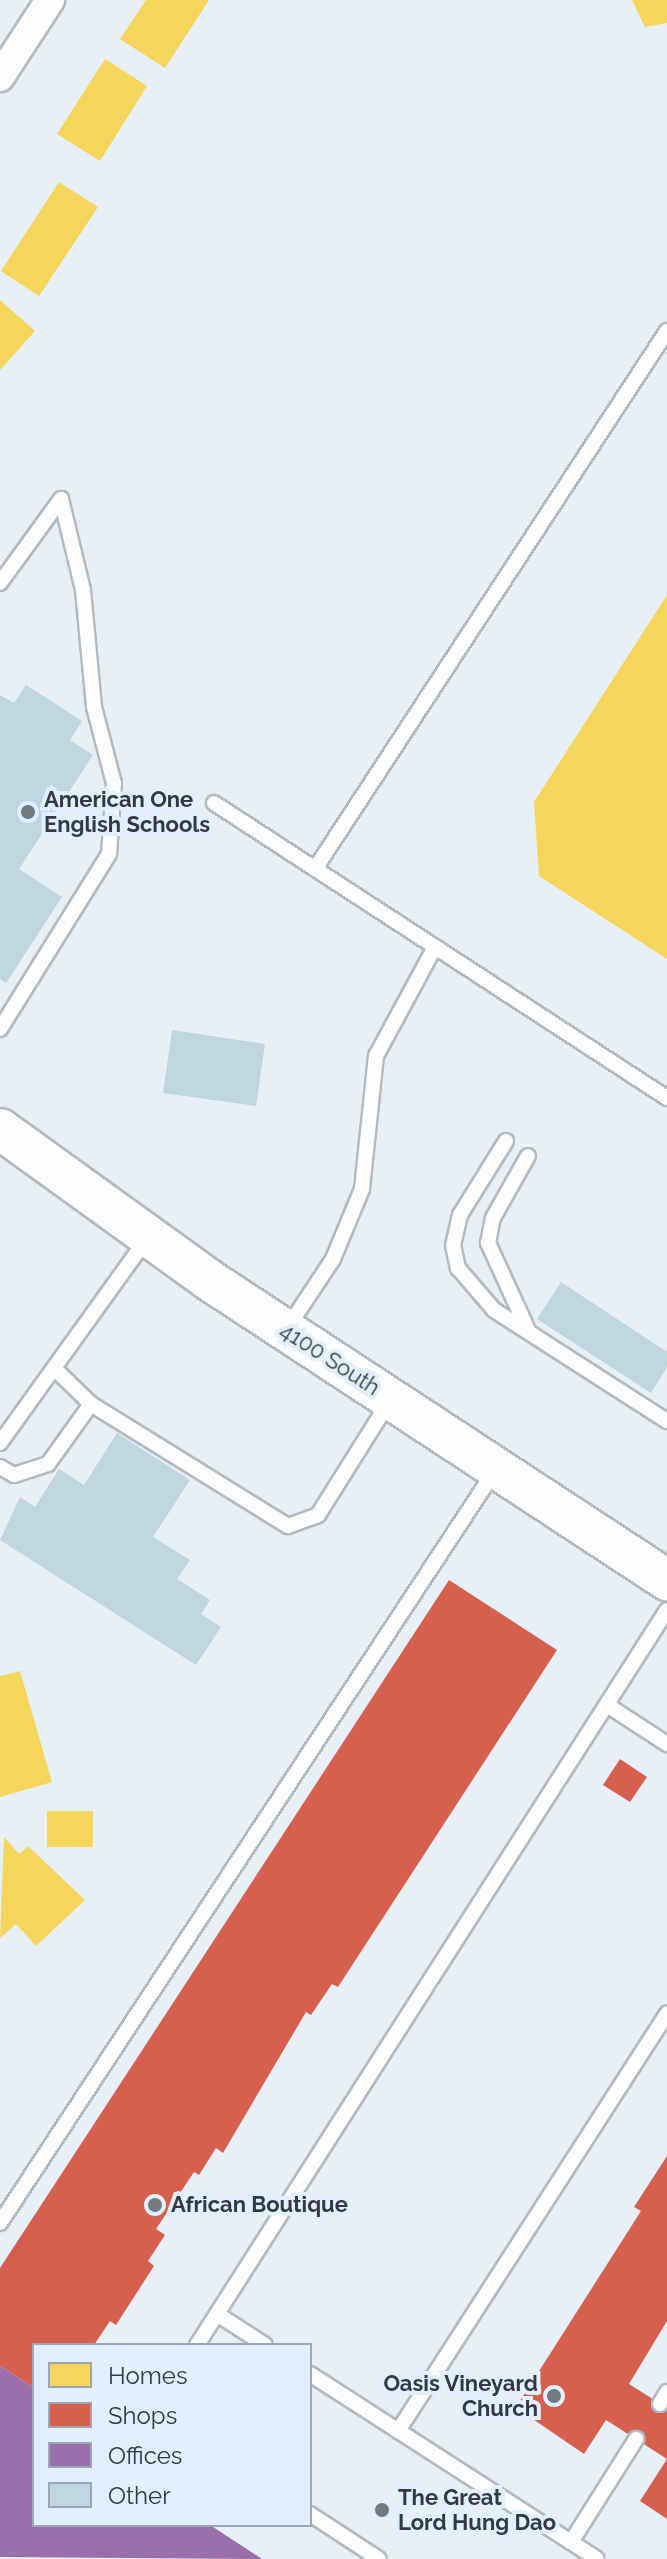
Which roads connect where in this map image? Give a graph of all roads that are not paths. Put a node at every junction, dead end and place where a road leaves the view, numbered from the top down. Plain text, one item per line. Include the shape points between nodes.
1 (50, 0) edge
2 (0, 77) edge
3 (667, 331) edge
4 (0, 583) edge
5 (214, 803) dead end
6 (315, 869) junction
7 (435, 947) junction
8 (0, 1029) edge
9 (667, 1098) edge
10 (0, 1129) edge
11 (506, 1141) dead end
12 (528, 1156) dead end
13 (148, 1237) junction
14 (286, 1330) junction
15 (529, 1332) junction
16 (57, 1371) junction
17 (390, 1400) junction
18 (91, 1404) junction
19 (667, 1421) edge
20 (0, 1443) edge
21 (0, 1467) edge
22 (496, 1468) junction
23 (667, 1580) edge
24 (667, 1610) edge
25 (607, 1705) junction
26 (667, 1744) edge
27 (667, 2013) edge
28 (0, 2223) edge
29 (217, 2314) junction
30 (198, 2343) edge
31 (262, 2343) edge
32 (312, 2375) edge
33 (398, 2431) junction
34 (636, 2439) dead end
35 (312, 2515) edge
36 (571, 2542) junction
37 (379, 2559) edge
38 (597, 2559) edge

1 - 2 street
3 - 6 lane
4 - 8 lane via 61,499 83,590 94,707 114,783 109,854
5 - 6 lane
6 - 7 lane
7 - 9 lane
7 - 14 lane via 376,1056 362,1189 333,1259
10 - 13 main road, 4100 South
11 - 15 lane via 460,1215 453,1245 473,1291
12 - 15 lane via 493,1218 488,1243
13 - 14 main road, 4100 South
13 - 16 lane
14 - 17 main road, 4100 South
15 - 19 lane
16 - 18 lane
16 - 20 lane
17 - 18 lane via 318,1515 288,1526
17 - 22 main road, 4100 South
18 - 21 lane via 48,1464 14,1475
22 - 23 main road, 4100 South
22 - 28 lane
24 - 25 lane
25 - 26 lane
25 - 29 lane
27 - 33 lane
29 - 30 lane
29 - 31 lane
32 - 33 lane
33 - 36 lane
34 - 36 lane
35 - 37 lane
36 - 38 lane

